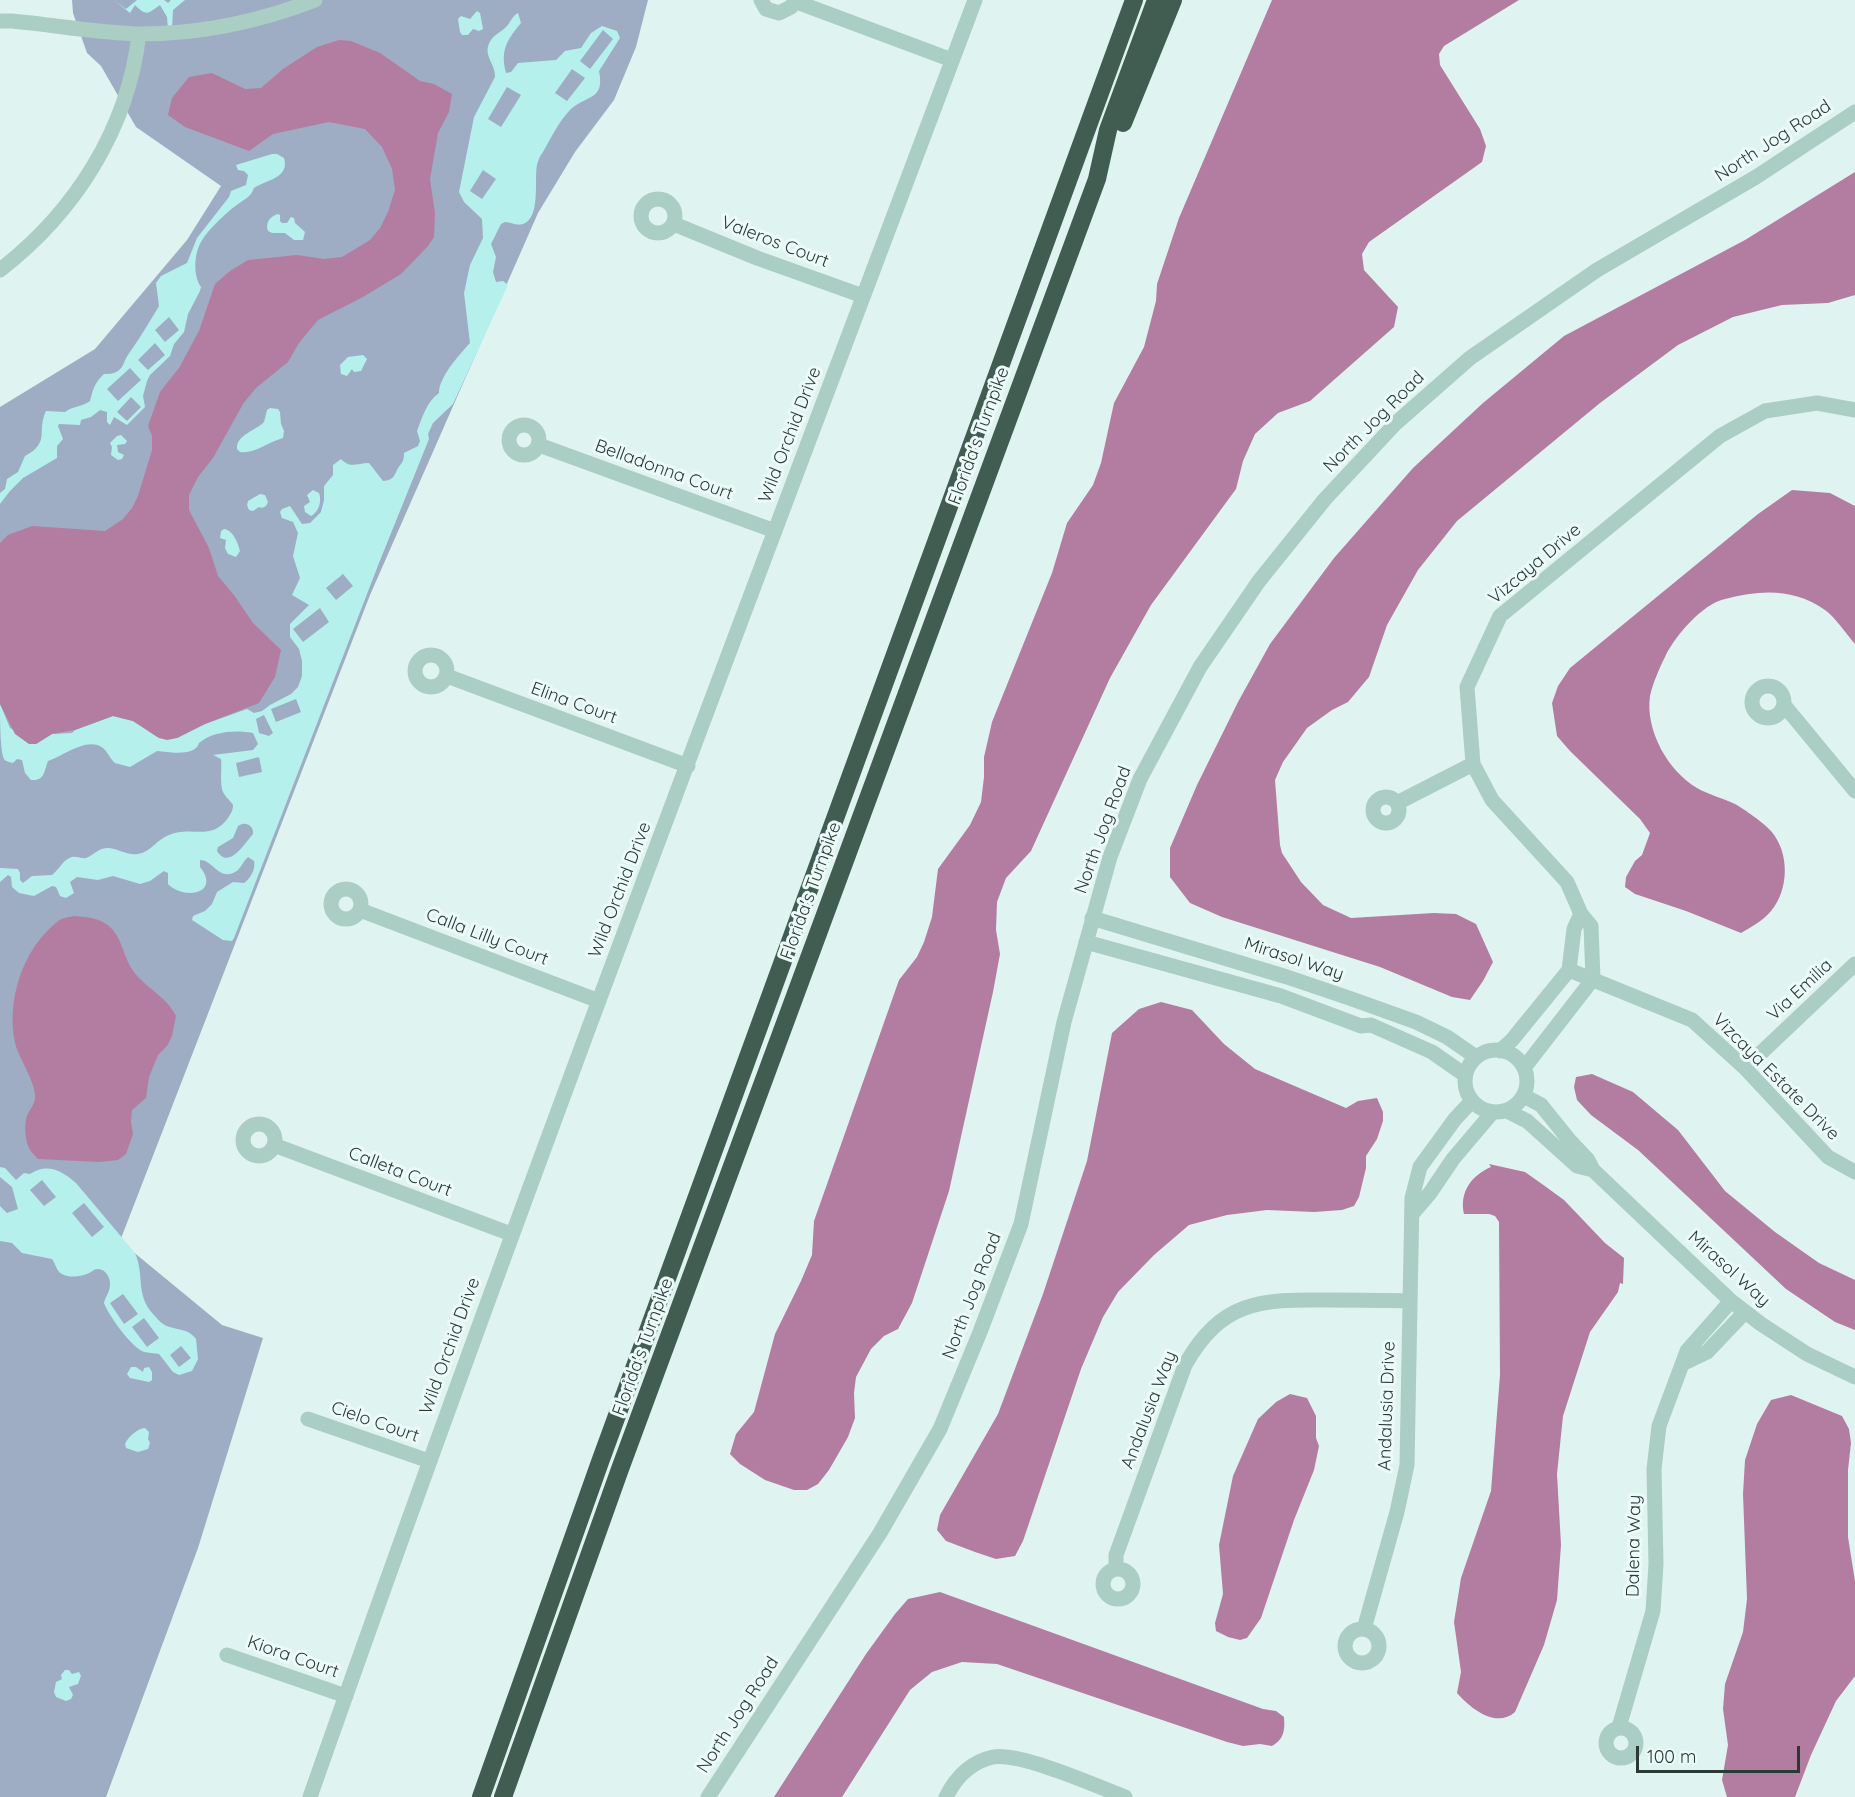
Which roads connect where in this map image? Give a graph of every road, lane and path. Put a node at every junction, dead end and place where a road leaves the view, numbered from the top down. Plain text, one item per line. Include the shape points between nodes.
1 (315, 0) edge
2 (761, 0) edge
3 (795, 0) edge
4 (975, 0) edge
5 (1134, 0) edge
6 (1156, 0) edge
7 (1173, 0) edge
8 (0, 21) edge
9 (139, 34) junction
10 (952, 60) junction
11 (1855, 112) edge
12 (1097, 179) junction
13 (674, 224) dead end
14 (0, 270) edge
15 (864, 296) junction
16 (1855, 410) edge
17 (539, 445) dead end
18 (775, 531) junction
19 (447, 676) dead end
20 (1784, 705) dead end
21 (1473, 764) junction
22 (687, 766) junction
23 (1855, 791) edge
24 (1398, 803) dead end
25 (360, 910) dead end
26 (1581, 914) junction
27 (1092, 918) junction
28 (1086, 942) junction
29 (1855, 964) edge
30 (1569, 970) junction
31 (1593, 979) junction
32 (599, 1001) junction
33 (1500, 1051) junction
34 (1476, 1057) junction
35 (1524, 1068) junction
36 (1745, 1068) junction
37 (1465, 1076) junction
38 (1524, 1096) junction
39 (1471, 1102) junction
40 (1500, 1112) junction
41 (274, 1145) dead end
42 (1593, 1170) junction
43 (1855, 1172) edge
44 (1412, 1214) junction
45 (512, 1234) junction
46 (1731, 1300) junction
47 (1410, 1301) junction
48 (1745, 1312) junction
49 (1682, 1364) junction
50 (1855, 1377) edge
51 (308, 1419) dead end
52 (429, 1461) junction
53 (1116, 1569) dead end
54 (1364, 1629) dead end
55 (227, 1655) dead end
56 (346, 1696) junction
57 (1618, 1728) dead end
58 (310, 1797) edge
59 (481, 1797) edge
60 (503, 1797) edge
61 (708, 1797) edge
62 (946, 1797) edge
63 (1125, 1797) edge

1 - 9 street via 240,24 198,32
2 - 3 street via 766,9 779,13
3 - 10 street
4 - 10 street, Wild Orchid Drive
5 - 59 highway, Florida's Turnpike
6 - 12 highway, Florida's Turnpike via 1108,130
7 - 12 highway
8 - 9 street
9 - 14 street via 136,64 125,100 94,166 48,227
10 - 15 street, Wild Orchid Drive
11 - 27 street, North Jog Road via 1756,177 1597,270 1470,358 1396,423 1325,499 1259,581 1200,667 1140,779
12 - 60 highway, Florida's Turnpike via 624,1457
13 - 15 street, Valeros Court
15 - 18 street, Wild Orchid Drive
16 - 21 street, Vizcaya Drive via 1817,403 1765,411 1720,436 1500,616 1467,687
17 - 18 street, Belladonna Court
18 - 22 street, Wild Orchid Drive
19 - 22 street, Elina Court
20 - 23 street
21 - 24 street
21 - 26 street, Vizcaya Drive via 1492,800 1568,882
22 - 32 street, Wild Orchid Drive
25 - 32 street, Calla Lilly Court
26 - 30 street via 1574,929
26 - 31 street, Vizcaya Drive via 1591,926
27 - 28 street, North Jog Road
27 - 34 street, Mirasol Way via 1287,977 1416,1022
28 - 37 street via 1281,996 1360,1026 1368,1035 1389,1044 1445,1061
28 - 61 street, North Jog Road via 1064,1022 1021,1224 940,1429 880,1533
29 - 36 street, Via Emilia
30 - 31 street, Vizcaya Estate Drive
30 - 33 street
31 - 35 street
31 - 36 street, Vizcaya Estate Drive via 1692,1020
32 - 45 street, Wild Orchid Drive
33 - 34 street via 1491,1050
33 - 35 street via 1515,1057
34 - 37 street
35 - 38 street
36 - 43 street, Vizcaya Estate Drive via 1828,1157
37 - 39 street via 1464,1087
38 - 40 street
38 - 42 street, Mirasol Way via 1541,1106
39 - 40 street via 1484,1111
39 - 44 street, Andalusia Drive via 1420,1167
40 - 42 street, Mirasol Way via 1527,1121 1577,1166
40 - 44 street via 1453,1159
41 - 45 street, Calleta Court
42 - 46 street, Mirasol Way
44 - 47 street, Andalusia Drive
45 - 52 street, Wild Orchid Drive
46 - 48 street, Mirasol Way
46 - 49 street, Dalena Way via 1687,1351
47 - 53 street, Andalusia Way via 1266,1301 1233,1313 1205,1335 1185,1365 1116,1555
47 - 54 street, Andalusia Drive via 1407,1465
48 - 49 street via 1707,1352
48 - 50 street, Mirasol Way via 1783,1340
49 - 57 street, Dalena Way via 1659,1426 1654,1469 1653,1611
51 - 52 street, Cielo Court
52 - 56 street, Wild Orchid Drive
55 - 56 street, Kiora Court
56 - 58 street, Wild Orchid Drive
62 - 63 street via 954,1781 972,1765 994,1757 1028,1762

